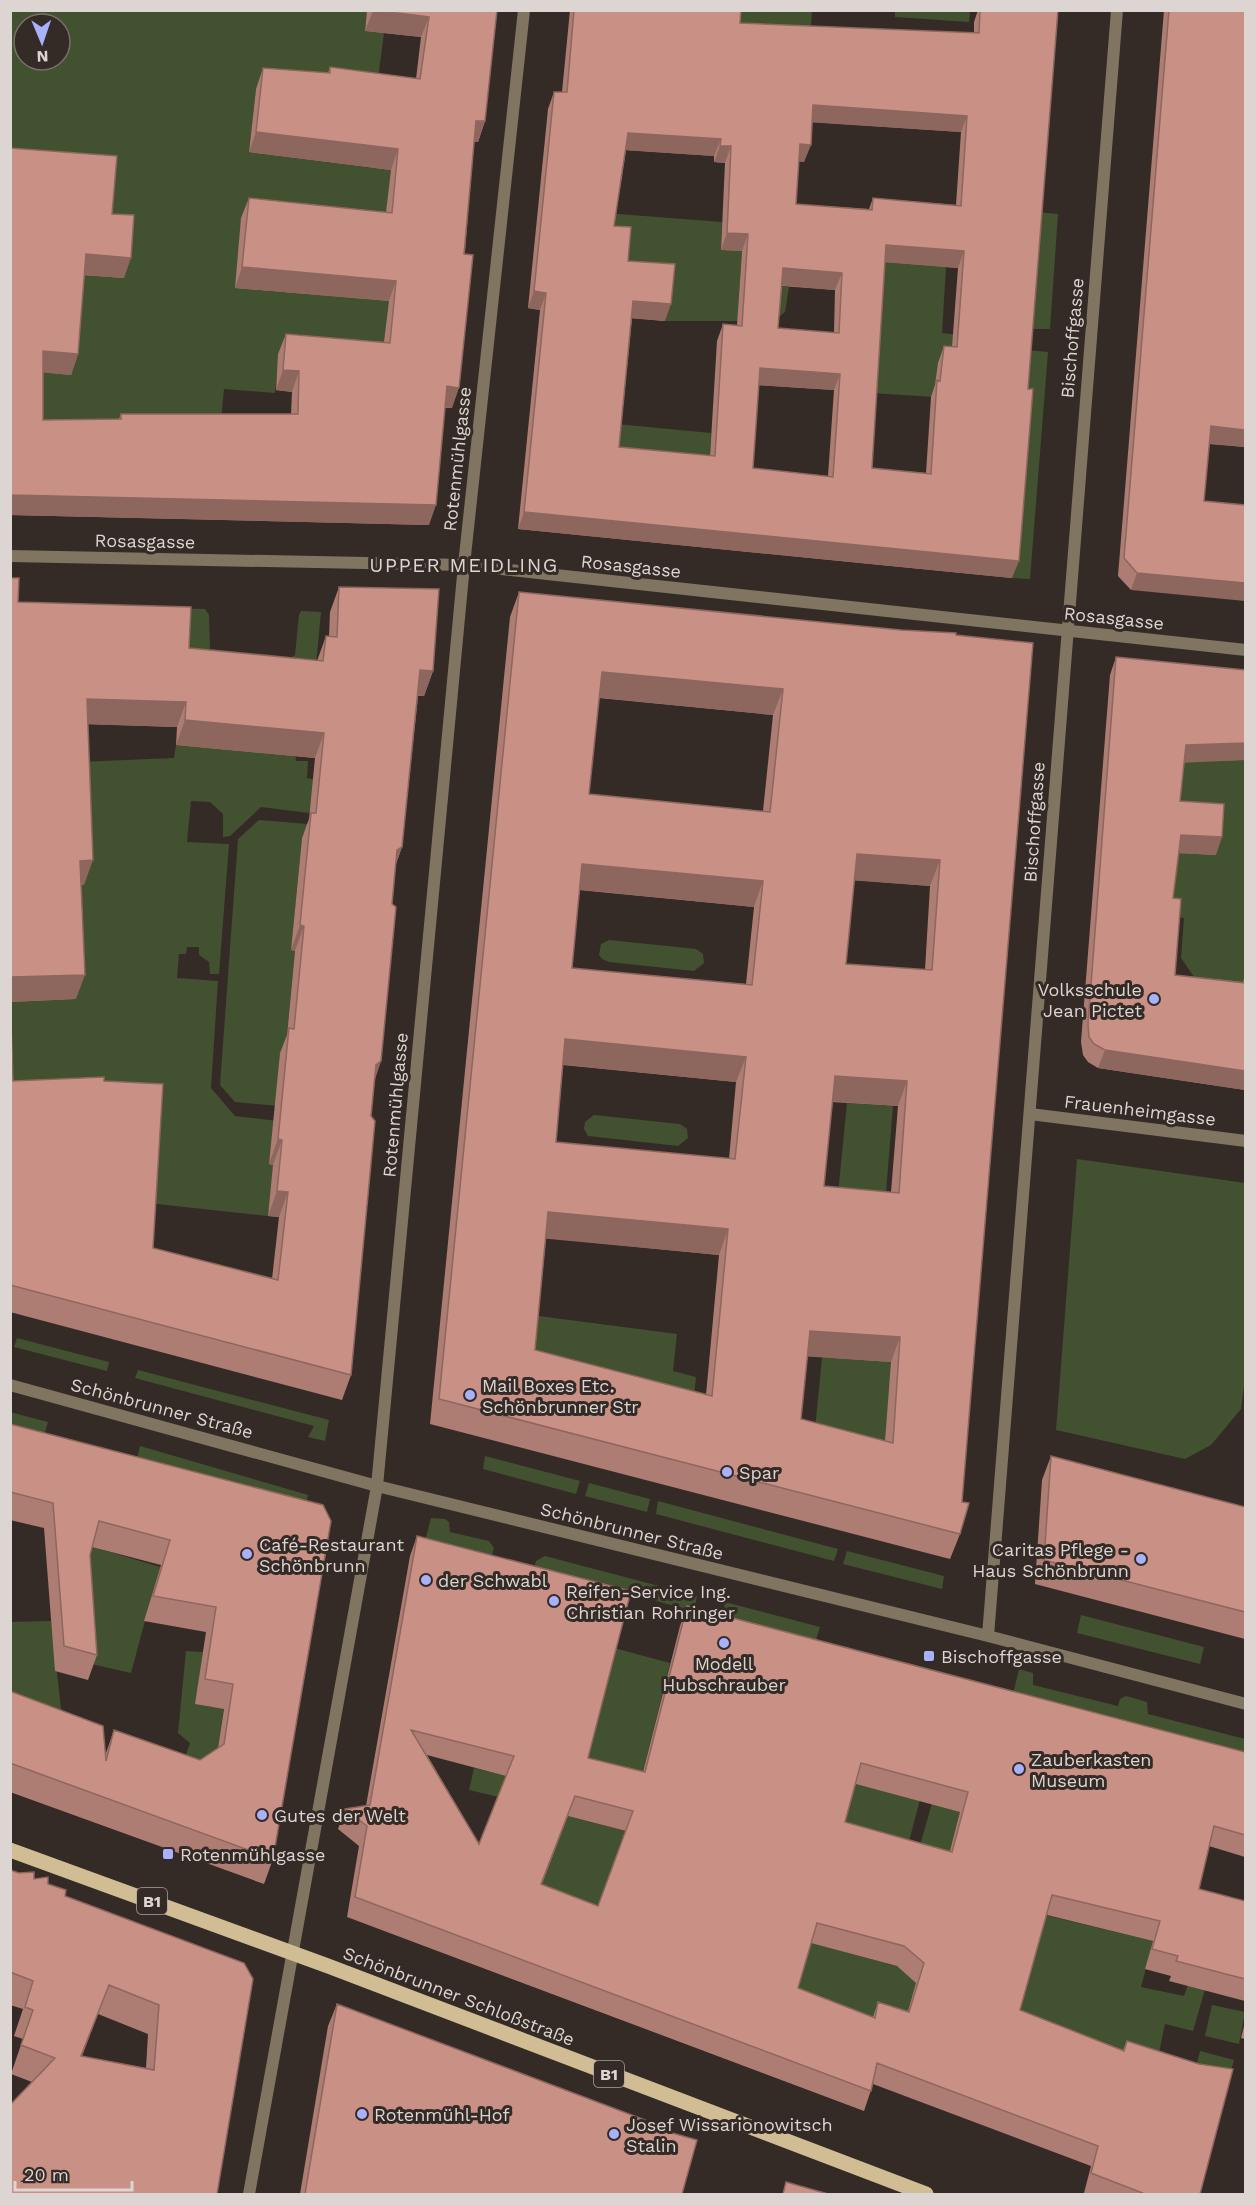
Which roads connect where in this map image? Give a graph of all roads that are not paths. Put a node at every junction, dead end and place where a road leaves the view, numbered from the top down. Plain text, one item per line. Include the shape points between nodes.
1 (524, 10) edge
2 (1117, 10) edge
3 (10, 556) edge
4 (464, 565) junction
5 (1067, 630) junction
6 (1245, 650) edge
7 (1030, 1114) junction
8 (1245, 1141) edge
9 (10, 1385) edge
10 (377, 1486) junction
11 (988, 1636) junction
12 (1245, 1704) edge
13 (10, 1850) edge
14 (292, 1954) junction
15 (249, 2194) edge
16 (926, 2194) edge

1 - 4 street, Rotenmühlgasse
2 - 5 street, Bischoffgasse
3 - 4 street, Rosasgasse
4 - 5 street, Rosasgasse
4 - 10 street, Rotenmühlgasse
5 - 6 street, Rosasgasse
5 - 7 street, Bischoffgasse
7 - 8 street, Frauenheimgasse
7 - 11 street, Bischoffgasse
9 - 10 street, Schönbrunner Straße
10 - 11 street, Schönbrunner Straße
10 - 14 street, Rotenmühlgasse
11 - 12 street, Schönbrunner Straße
13 - 14 main road, Schönbrunner Schloßstraße / B1
14 - 15 street, Rotenmühlgasse
14 - 16 main road, Schönbrunner Schloßstraße / B1

